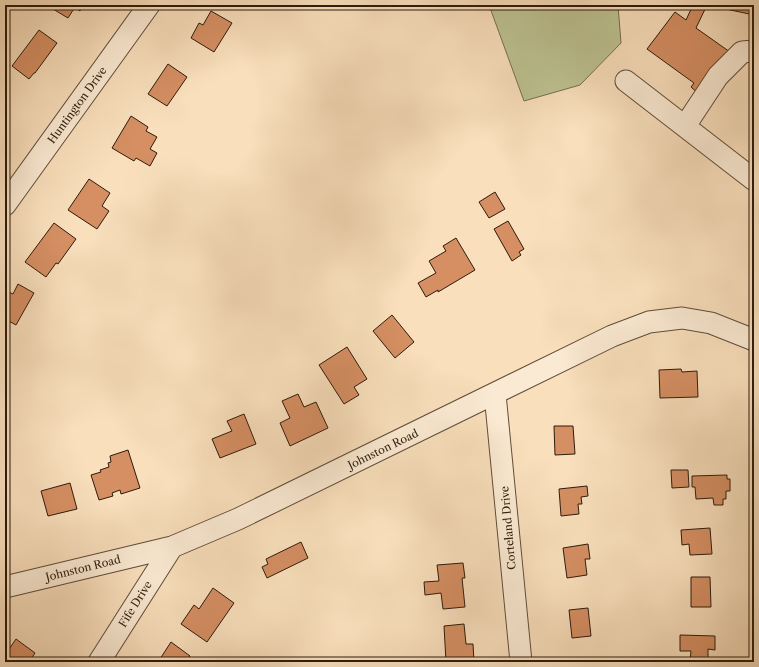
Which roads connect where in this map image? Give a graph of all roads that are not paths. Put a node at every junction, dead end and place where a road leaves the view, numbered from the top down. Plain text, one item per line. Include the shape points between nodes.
1 (149, 5) edge
2 (754, 50) edge
3 (626, 81) dead end
4 (685, 126) junction
5 (754, 180) edge
6 (5, 206) edge
7 (754, 340) edge
8 (495, 394) junction
9 (172, 546) junction
10 (5, 587) edge
11 (100, 662) edge
12 (521, 662) edge

1 - 6 street, Huntington Drive
2 - 4 street via 742,52 718,76
3 - 4 street
4 - 5 street
7 - 8 street, Johnston Road via 711,323 682,318 649,322 612,336
8 - 9 street, Johnston Road via 238,519
8 - 12 street, Corteland Drive
9 - 10 street, Johnston Road
9 - 11 street, Fife Drive

